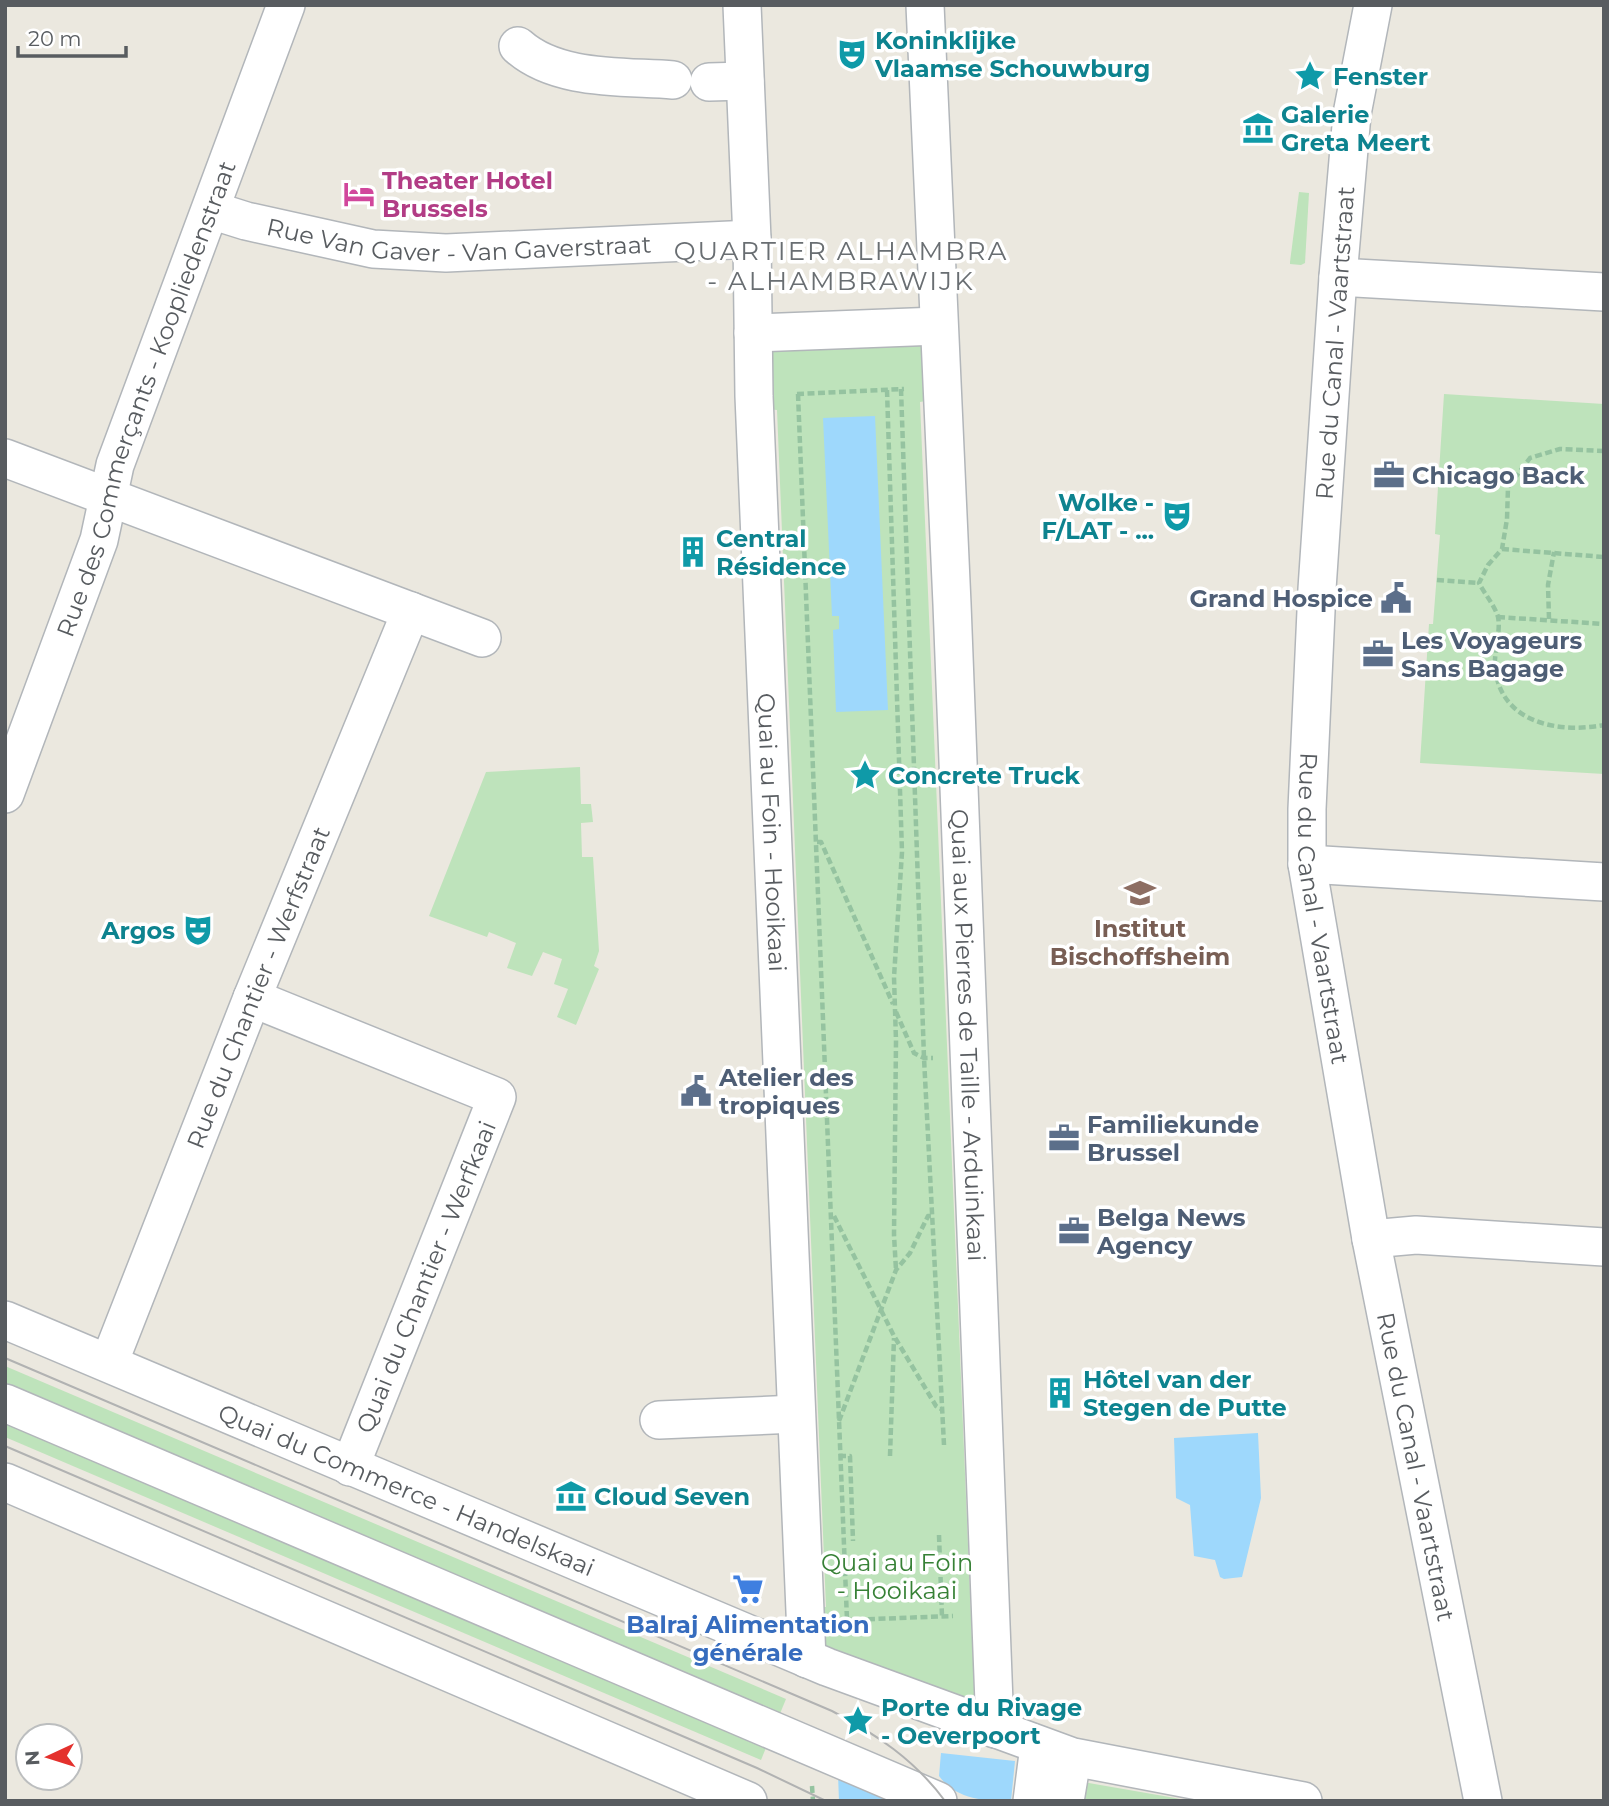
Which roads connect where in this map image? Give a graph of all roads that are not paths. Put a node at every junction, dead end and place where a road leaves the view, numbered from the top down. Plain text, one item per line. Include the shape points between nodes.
1 (286, 5) edge
2 (742, 5) edge
3 (925, 5) edge
4 (1373, 5) edge
5 (517, 46) dead end
6 (673, 80) dead end
7 (745, 81) junction
8 (709, 82) dead end
9 (211, 209) junction
10 (752, 239) junction
11 (1338, 277) junction
12 (1604, 292) edge
13 (938, 326) junction
14 (753, 333) junction
15 (5, 458) edge
16 (108, 497) junction
17 (411, 611) junction
18 (482, 638) dead end
19 (5, 794) edge
20 (1307, 864) junction
21 (1604, 881) edge
22 (252, 998) junction
23 (1371, 1238) junction
24 (1604, 1247) edge
25 (5, 1320) edge
26 (109, 1363) junction
27 (5, 1403) edge
28 (796, 1414) junction
29 (659, 1420) dead end
30 (350, 1467) junction
31 (5, 1482) edge
32 (807, 1659) junction
33 (996, 1729) junction
34 (1039, 1746) junction
35 (748, 1801) edge
36 (938, 1801) edge
37 (1032, 1801) edge
38 (1303, 1801) edge
39 (1483, 1801) edge

1 - 9 street, Rue des Commerçants - Koopliedenstraat
2 - 7 street, Quai au Foin - Hooikaai
3 - 13 street, Quai aux Pierres de Taille - Arduinkaai
4 - 11 street, Rue du Canal - Vaartstraat via 1352,114
5 - 6 street via 550,67
7 - 8 street
7 - 10 street, Quai au Foin - Hooikaai
9 - 10 street, Rue Van Gaver - Van Gaverstraat via 373,248 446,253
9 - 16 street, Rue des Commerçants - Koopliedenstraat via 115,465
10 - 14 street, Quai au Foin - Hooikaai
11 - 12 street
11 - 20 street, Rue du Canal - Vaartstraat via 1317,589
13 - 14 street
13 - 33 street, Quai aux Pierres de Taille - Arduinkaai
14 - 28 street, Quai au Foin - Hooikaai
15 - 16 street
16 - 17 street
16 - 19 street, Rue des Commerçants - Koopliedenstraat via 99,540
17 - 18 street
17 - 22 street, Rue du Chantier - Werfstraat
20 - 21 street
20 - 23 street, Rue du Canal - Vaartstraat
22 - 26 street, Rue du Chantier - Werfstraat
22 - 30 street, Quai du Chantier - Werfkaai via 497,1097
23 - 24 street via 1416,1235
23 - 39 street, Rue du Canal - Vaartstraat
25 - 26 street, Quai du Commerce - Handelskaai
26 - 30 street, Quai du Commerce - Handelskaai
27 - 36 street
28 - 29 street
28 - 32 street, Quai au Foin - Hooikaai
30 - 32 street, Quai du Commerce - Handelskaai
31 - 35 street
32 - 33 street
33 - 34 street
34 - 37 street
34 - 38 street via 1073,1757

